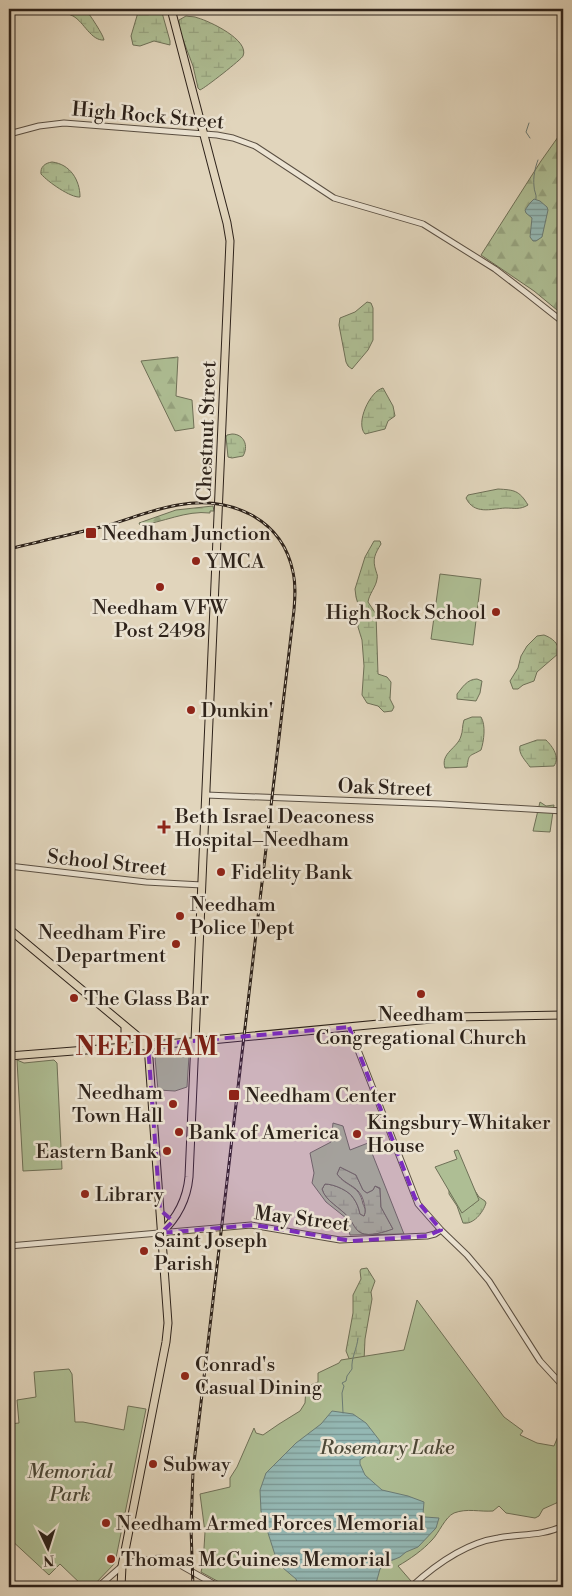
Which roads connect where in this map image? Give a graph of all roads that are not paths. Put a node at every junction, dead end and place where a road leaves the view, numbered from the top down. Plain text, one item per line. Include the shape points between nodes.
1 (171, 9) edge
2 (9, 134) edge
3 (204, 134) junction
4 (563, 322) edge
5 (206, 795) junction
6 (563, 811) edge
7 (9, 866) edge
8 (202, 885) junction
9 (9, 929) edge
10 (563, 1015) edge
11 (125, 1027) junction
12 (349, 1027) junction
13 (196, 1042) junction
14 (148, 1046) junction
15 (118, 1048) junction
16 (9, 1056) edge
17 (160, 1210) junction
18 (176, 1214) junction
19 (440, 1230) junction
20 (161, 1233) junction
21 (9, 1246) edge
22 (563, 1386) edge
23 (563, 1526) edge
24 (122, 1566) junction
25 (98, 1587) edge
26 (121, 1587) edge
27 (219, 1587) edge
28 (411, 1587) edge

1 - 3 main road, Chestnut Street
2 - 3 street, High Rock Street via 58,123
3 - 4 street, High Rock Street via 244,141 334,198 424,224 526,292
3 - 5 main road, Chestnut Street via 230,238
5 - 6 street, Oak Street
5 - 8 main road, Chestnut Street
7 - 8 street, School Street via 146,882
8 - 13 main road, Chestnut Street
9 - 11 main road
10 - 12 main road via 461,1016
11 - 14 main road
11 - 15 main road via 124,1040
12 - 13 main road
12 - 19 street via 415,1198
13 - 14 main road
13 - 18 main road, Chestnut Street via 188,1182 186,1196
14 - 15 main road
14 - 17 main road
15 - 16 main road
17 - 18 main road via 166,1215
17 - 20 main road
18 - 20 main road, Chestnut Street
19 - 20 street, May Street via 428,1236 352,1240 251,1225
19 - 22 street via 489,1281 540,1361
20 - 21 street, May Street
20 - 24 main road via 167,1330
23 - 28 street via 470,1545
24 - 25 street
24 - 26 main road
24 - 27 street via 133,1561 165,1559

